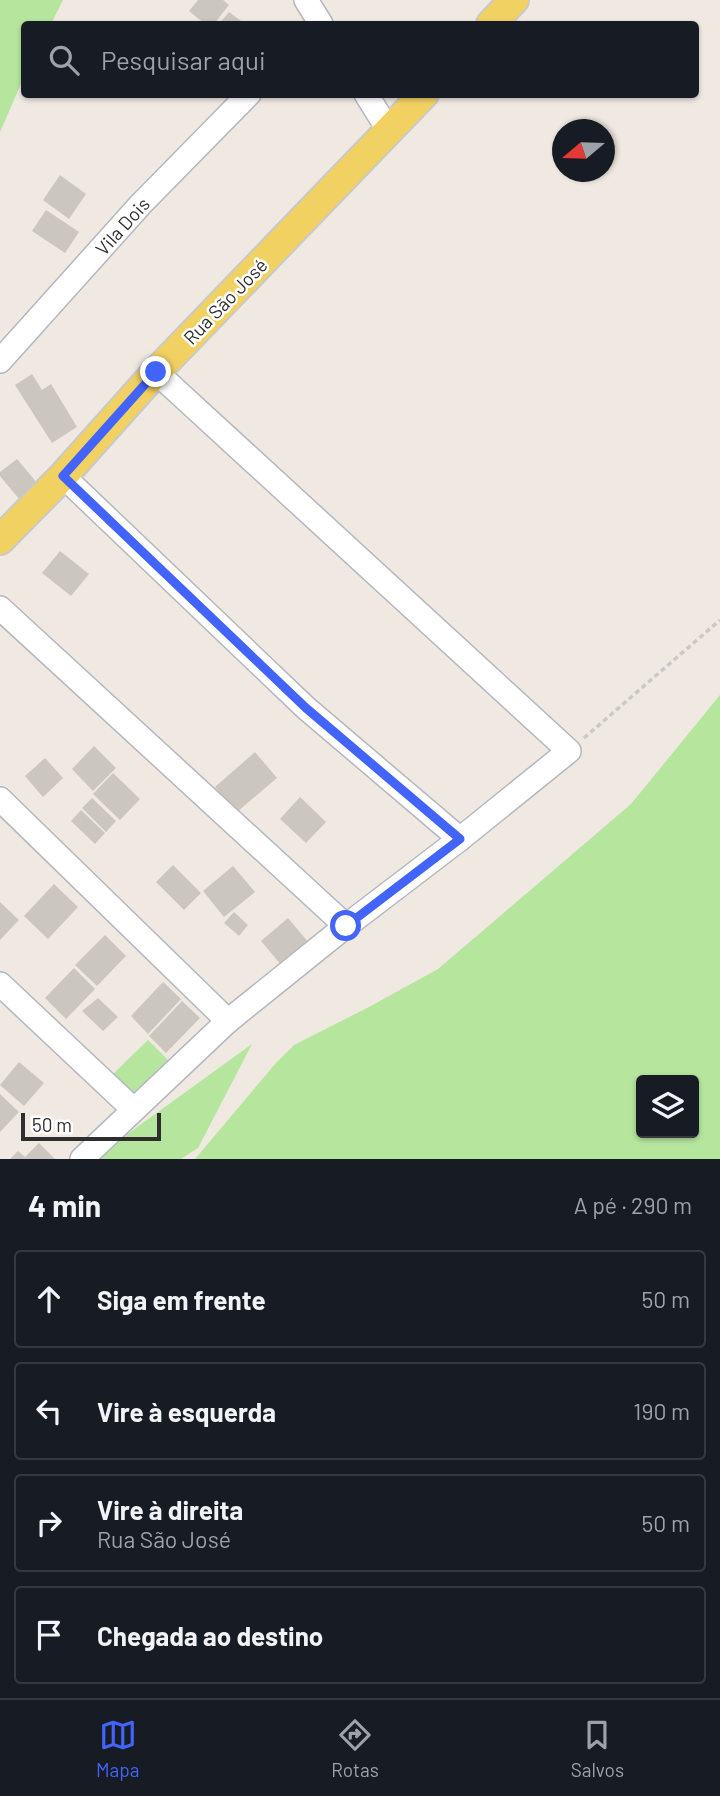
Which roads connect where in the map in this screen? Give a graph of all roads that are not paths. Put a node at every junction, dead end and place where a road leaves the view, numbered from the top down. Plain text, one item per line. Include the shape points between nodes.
1 (306, 0) edge
2 (514, 0) edge
3 (317, 21) edge
4 (494, 21) edge
5 (245, 98) edge
6 (368, 98) edge
7 (420, 98) edge
8 (389, 131) junction
9 (0, 361) edge
10 (156, 372) junction
11 (63, 476) junction
12 (0, 540) edge
13 (0, 608) edge
14 (0, 799) edge
15 (460, 839) junction
16 (346, 926) junction
17 (0, 984) edge
18 (228, 1021) junction
19 (133, 1109) junction
20 (82, 1159) edge

1 - 3 street
2 - 4 main road
5 - 9 street, Vila Dois via 141,204
6 - 8 street
7 - 8 main road, Rua São José
8 - 10 main road, Rua São José
10 - 11 main road, Rua São José
10 - 15 street via 569,751
11 - 12 main road, Rua São José
11 - 15 street via 306,708
13 - 16 street
14 - 18 street
15 - 16 street
16 - 18 street
17 - 19 street
18 - 19 street
19 - 20 street

